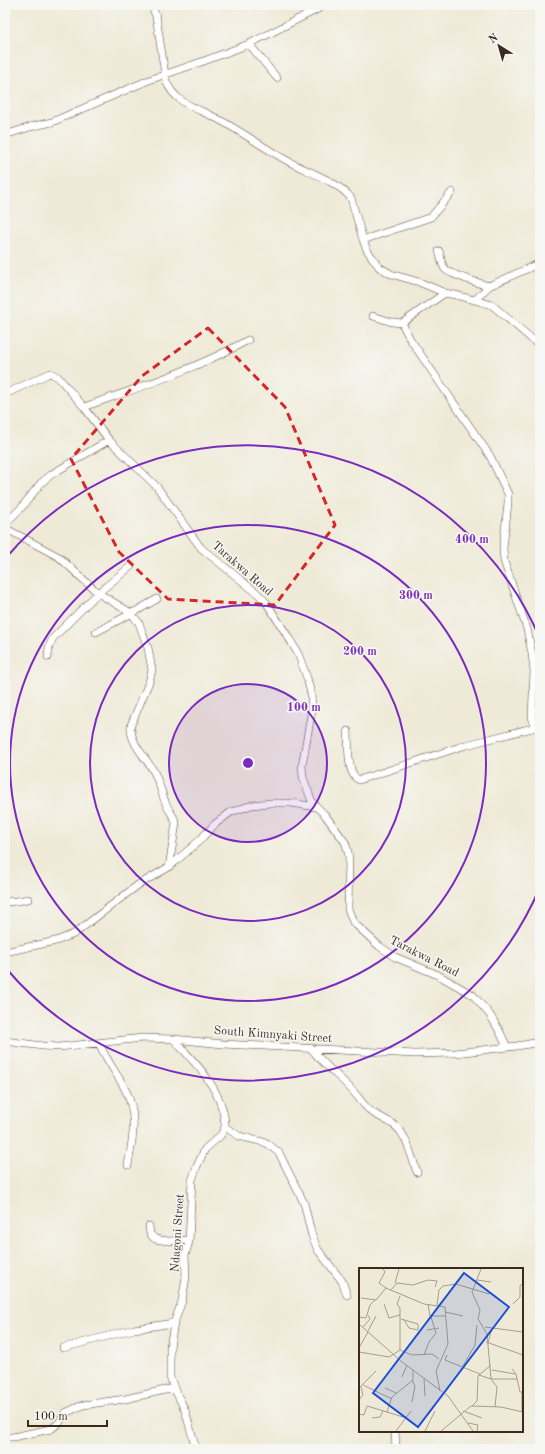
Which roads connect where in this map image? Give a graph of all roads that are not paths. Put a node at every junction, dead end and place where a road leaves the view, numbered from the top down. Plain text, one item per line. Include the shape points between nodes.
1 (151, 5) edge
2 (318, 9) dead end
3 (250, 44) junction
4 (165, 74) junction
5 (277, 78) dead end
6 (5, 135) edge
7 (452, 192) dead end
8 (363, 240) junction
9 (439, 251) dead end
10 (540, 263) edge
11 (489, 286) junction
12 (445, 293) junction
13 (475, 300) junction
14 (373, 316) dead end
15 (402, 323) junction
16 (248, 340) dead end
17 (540, 346) edge
18 (5, 394) edge
19 (84, 407) junction
20 (109, 440) junction
21 (5, 524) edge
22 (5, 528) edge
23 (131, 566) dead end
24 (98, 593) junction
25 (157, 599) dead end
26 (131, 613) junction
27 (96, 632) dead end
28 (48, 657) dead end
29 (537, 726) edge
30 (348, 731) dead end
31 (316, 807) junction
32 (169, 866) junction
33 (28, 899) dead end
34 (5, 902) edge
35 (5, 952) edge
36 (173, 1039) junction
37 (5, 1041) edge
38 (540, 1042) edge
39 (99, 1043) junction
40 (506, 1047) junction
41 (311, 1048) junction
42 (226, 1127) junction
43 (128, 1165) dead end
44 (417, 1172) dead end
45 (149, 1226) dead end
46 (189, 1240) junction
47 (347, 1295) dead end
48 (174, 1324) junction
49 (63, 1348) dead end
50 (174, 1388) junction
51 (395, 1432) edge
52 (5, 1437) edge
53 (196, 1449) edge
54 (396, 1449) edge

1 - 4 street via 156,16
2 - 3 street
3 - 4 street
3 - 5 street
4 - 6 street via 52,122
4 - 8 street via 169,90 176,98 218,119 347,193 351,198
7 - 8 street via 431,217
8 - 12 street via 379,267 391,274 420,282
9 - 11 street via 447,270
10 - 11 street
11 - 13 street
12 - 13 street
12 - 15 street
13 - 17 street via 492,305
14 - 15 street
15 - 29 street via 410,339 490,456 506,488 508,503 502,548 532,654 532,719
16 - 19 street via 189,369
18 - 19 street, Tarakwa Road via 50,373 58,377
19 - 20 street, Tarakwa Road
20 - 21 street via 52,474
20 - 31 street, Tarakwa Road via 157,487 201,548 266,602 292,643 299,656 311,694 312,709 302,766 307,789
22 - 24 street via 59,557
23 - 24 street
24 - 26 street
24 - 28 street via 53,638
25 - 26 street
26 - 27 street
26 - 32 street via 144,635 152,670 130,733 155,774 167,806 175,818
29 - 30 street via 466,745 359,780 354,776 350,764
31 - 32 street via 270,803 252,805 231,812
31 - 40 street, Tarakwa Road via 329,820 347,848 348,909 353,922 371,940 395,957 438,975 473,995 490,1015
32 - 35 street via 138,885 74,934 56,941
33 - 34 street
36 - 39 street, South Kimnyaki Street via 143,1038
36 - 41 street, South Kimnyaki Street
36 - 42 street via 211,1085 218,1097
37 - 39 street, South Kimnyaki Street via 54,1046
38 - 40 street, South Kimnyaki Street
39 - 43 street via 106,1059 125,1087 131,1104 134,1134
40 - 41 street, South Kimnyaki Street via 432,1054
41 - 44 street via 368,1108 397,1126
42 - 46 street, Ndagoni Street via 205,1149 196,1166 192,1180
42 - 47 street via 240,1136 267,1143 279,1153 304,1203 318,1250 342,1281
45 - 46 street via 150,1234 155,1239
46 - 48 street, Ndagoni Street via 185,1255 186,1277 182,1301
48 - 49 street via 134,1329
48 - 50 street, Ndagoni Street via 169,1368
50 - 52 street via 125,1399 83,1404 65,1413 59,1423 51,1429
50 - 53 street, Ndagoni Street via 185,1410
51 - 54 street

